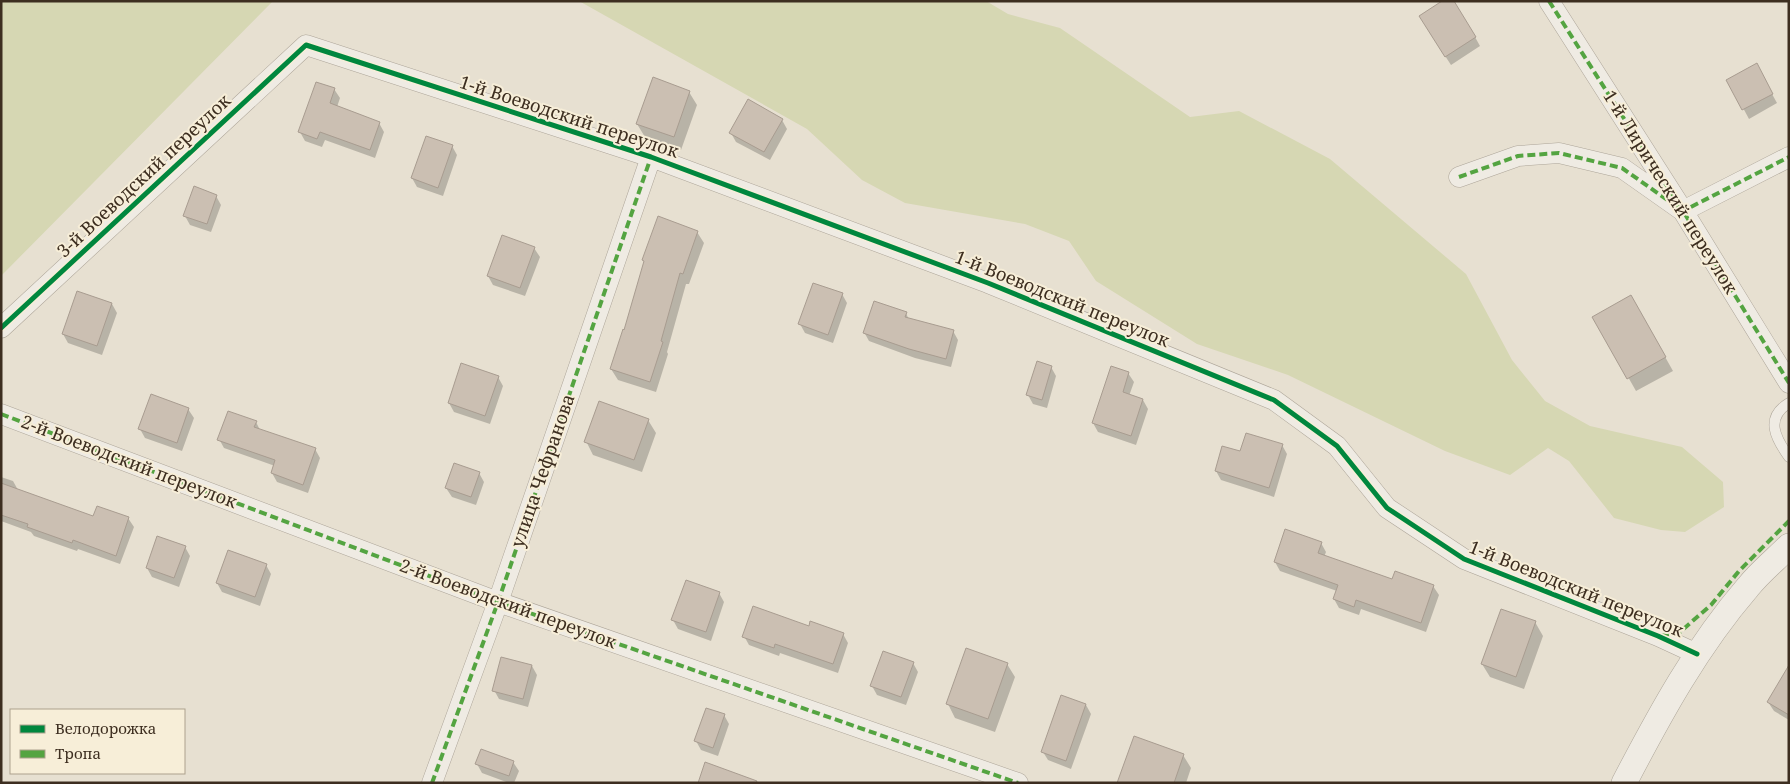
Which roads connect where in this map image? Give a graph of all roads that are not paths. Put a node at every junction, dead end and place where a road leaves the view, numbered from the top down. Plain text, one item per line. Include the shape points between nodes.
1 (1549, 1) edge
2 (306, 45) joint
3 (651, 157) junction
4 (1789, 158) edge
5 (1459, 177) dead end
6 (1683, 211) junction
7 (1, 328) edge
8 (1789, 383) edge
9 (1789, 403) edge
10 (1, 414) edge
11 (1789, 457) edge
12 (1789, 546) edge
13 (498, 602) junction
14 (1697, 654) junction
15 (432, 783) edge
16 (1018, 783) edge
17 (1624, 783) edge

1 - 6 street, 1-й Лирический переулок
2 - 3 street, 1-й Воеводский переулок
2 - 7 street, 3-й Воеводский переулок
3 - 13 street, улица Чефранова
3 - 14 street, 1-й Воеводский переулок via 988,283 1274,400 1337,446 1388,508 1464,559
4 - 6 street
5 - 6 street via 1518,156 1559,153 1622,168
6 - 8 street, 1-й Лирический переулок
9 - 11 lane via 1780,408 1774,424 1777,440
10 - 13 street, 2-й Воеводский переулок
12 - 14 street via 1748,586
13 - 15 street, улица Чефранова
13 - 16 street, 2-й Воеводский переулок
14 - 17 street via 1658,717

